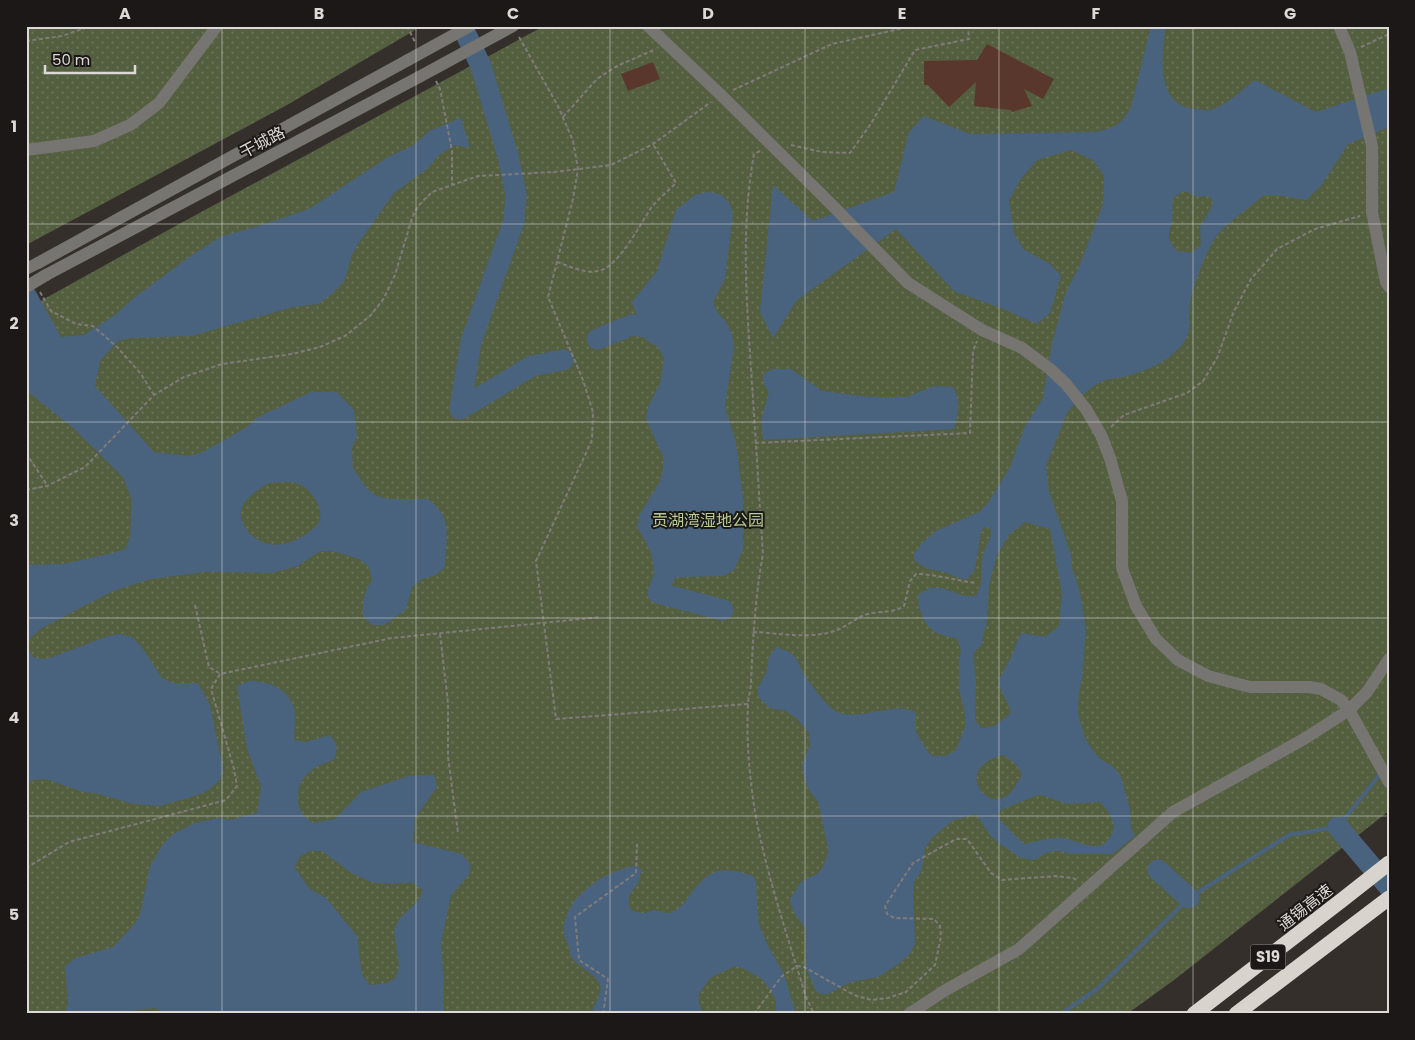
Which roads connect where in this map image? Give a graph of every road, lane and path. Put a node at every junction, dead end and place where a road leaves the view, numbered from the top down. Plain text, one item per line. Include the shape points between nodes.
1 (91, 26) edge
2 (217, 26) edge
3 (470, 26) edge
4 (648, 26) edge
5 (968, 26) edge
6 (1339, 26) edge
7 (515, 29) edge
8 (1389, 34) edge
9 (26, 41) edge
10 (666, 44) junction
11 (1350, 52) junction
12 (563, 117) junction
13 (448, 128) dead end
14 (653, 144) dead end
15 (771, 145) junction
16 (26, 150) edge
17 (554, 172) dead end
18 (452, 184) junction
19 (1372, 212) junction
20 (557, 262) junction
21 (32, 266) edge
22 (1389, 287) edge
23 (32, 288) edge
24 (982, 330) junction
25 (154, 395) junction
26 (1101, 435) junction
27 (755, 443) junction
28 (26, 453) edge
29 (47, 486) junction
30 (26, 490) edge
31 (976, 583) dead end
32 (195, 605) dead end
33 (602, 617) dead end
34 (544, 623) junction
35 (753, 632) junction
36 (440, 633) junction
37 (1389, 659) edge
38 (220, 674) junction
39 (748, 704) junction
40 (1349, 710) junction
41 (1389, 782) edge
42 (458, 833) dead end
43 (636, 844) dead end
44 (1389, 862) edge
45 (26, 868) edge
46 (1089, 887) junction
47 (1389, 898) edge
48 (797, 966) junction
49 (604, 1014) edge
50 (754, 1014) edge
51 (814, 1014) edge
52 (909, 1014) edge
53 (1194, 1014) edge
54 (1236, 1014) edge

1 - 9 path via 62,36
2 - 16 street via 159,102 130,125 94,141
3 - 21 street, 干城路, bridge
4 - 10 street
5 - 15 path via 969,39 915,50 850,153
6 - 11 street
7 - 12 path
7 - 23 street, 干城路, bridge via 46,275
8 - 11 path
10 - 12 path via 617,66 597,79
10 - 15 street
11 - 19 street via 1372,146
12 - 20 path via 573,142 578,169
13 - 18 path
14 - 20 path via 676,183 652,206 633,240 609,266 599,271
15 - 24 street via 908,282
15 - 27 path via 754,154 745,236
17 - 18 path via 478,176
18 - 25 path via 432,192 418,206 384,298 371,315 345,336 292,354 222,364 184,376
19 - 22 street
19 - 26 path via 1315,229 1277,248 1250,279 1217,358 1203,381 1187,393 1124,415
20 - 34 path via 548,297 593,412 592,440 536,561
23 - 25 path via 51,311 76,324 93,326 117,347 141,374
24 - 26 street via 1022,348 1050,368 1086,410
24 - 27 path via 973,351 970,433
25 - 29 path via 85,466
26 - 40 street via 1122,501 1122,568 1136,606 1156,639 1178,660 1208,676 1250,688 1321,689 1341,700
27 - 35 path via 764,554
28 - 29 path
29 - 30 path
31 - 35 path via 933,574 916,574 910,581 904,606 899,610 860,616 838,630 810,635
32 - 38 path via 208,667
33 - 34 path
34 - 36 path
34 - 39 path via 556,719
35 - 39 path
36 - 38 path via 392,638
36 - 42 path via 448,703 448,757
37 - 40 street
38 - 45 path via 211,689 237,786 226,800 69,842
39 - 48 path via 748,754 756,818
40 - 41 street
40 - 46 street via 1304,739 1173,812
43 - 49 path via 636,873 575,916 579,960 608,979
44 - 53 highway, 通锡高速 / S19
46 - 48 path via 1073,878 1056,876 1002,880 992,873 967,839 956,839 913,863 885,906 887,914 894,918 934,919 940,926 935,965 906,992 871,1000 854,995
46 - 52 street via 1019,949
47 - 54 highway, S19
48 - 50 path via 781,977
48 - 51 path

